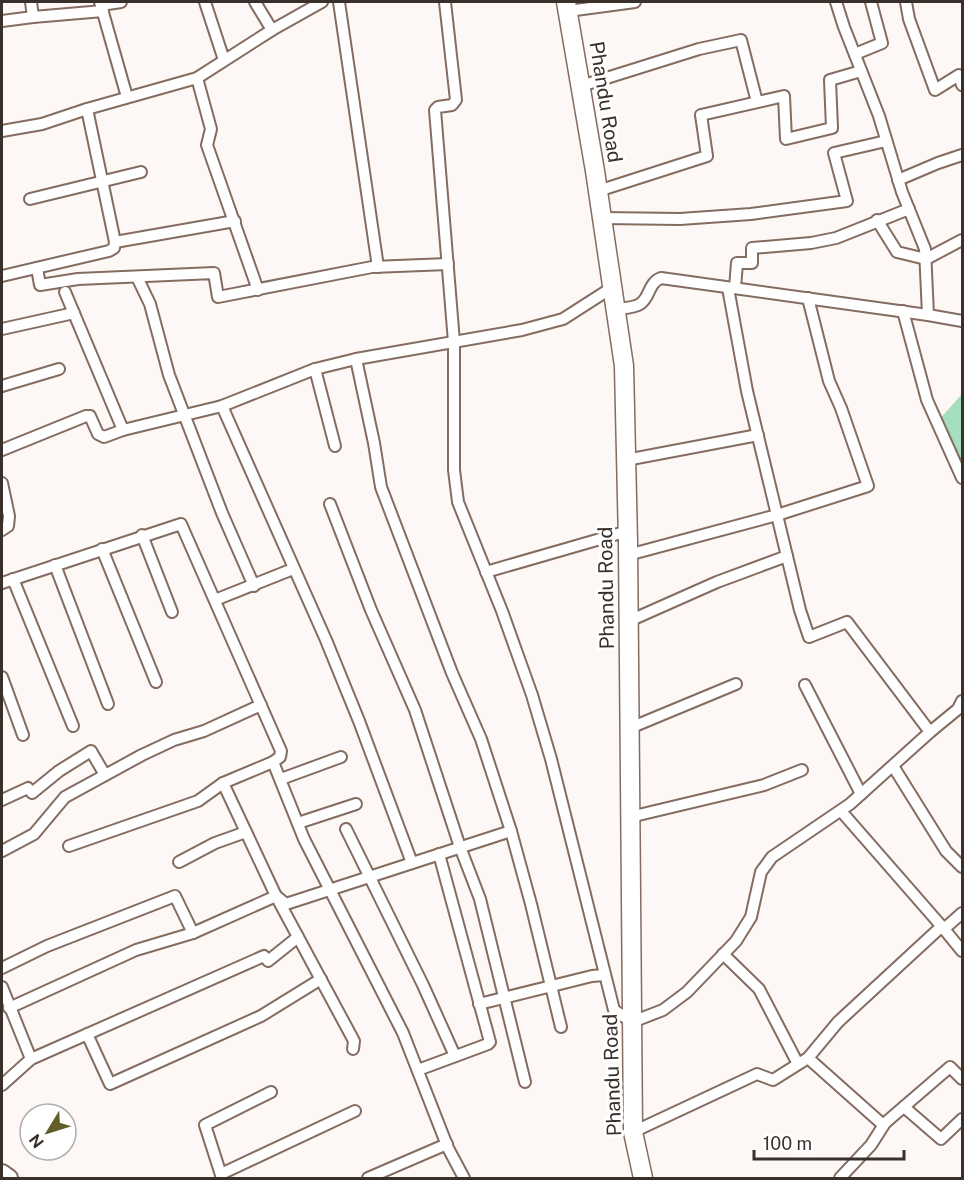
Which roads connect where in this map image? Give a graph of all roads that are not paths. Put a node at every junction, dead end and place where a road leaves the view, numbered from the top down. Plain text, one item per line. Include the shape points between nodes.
1 (31, 2) edge
2 (121, 2) edge
3 (206, 2) edge
4 (255, 2) edge
5 (322, 2) edge
6 (339, 2) edge
7 (445, 2) edge
8 (635, 2) edge
9 (836, 2) edge
10 (871, 2) edge
11 (906, 2) edge
12 (101, 6) edge
13 (567, 6) edge
14 (33, 17) junction
15 (2, 21) edge
16 (272, 30) junction
17 (855, 54) junction
18 (224, 60) junction
19 (861, 71) junction
20 (197, 78) junction
21 (963, 85) edge
22 (581, 86) junction
23 (128, 97) junction
24 (757, 102) junction
25 (87, 109) junction
26 (2, 131) edge
27 (886, 141) junction
28 (963, 155) edge
29 (141, 172) dead end
30 (898, 180) junction
31 (103, 181) junction
32 (598, 191) junction
33 (30, 199) dead end
34 (909, 209) junction
35 (602, 218) junction
36 (877, 220) junction
37 (235, 221) junction
38 (963, 240) edge
39 (115, 242) junction
40 (926, 259) junction
41 (448, 264) junction
42 (378, 267) junction
43 (37, 268) junction
44 (2, 276) edge
45 (137, 277) junction
46 (613, 287) junction
47 (732, 288) junction
48 (258, 290) junction
49 (65, 292) dead end
50 (807, 298) junction
51 (615, 309) junction
52 (903, 311) junction
53 (74, 313) junction
54 (928, 315) junction
55 (963, 321) edge
56 (2, 329) edge
57 (454, 342) junction
58 (357, 359) junction
59 (59, 369) dead end
60 (315, 369) junction
61 (2, 386) edge
62 (222, 406) junction
63 (186, 414) junction
64 (123, 430) junction
65 (758, 435) junction
66 (335, 446) dead end
67 (2, 450) edge
68 (626, 460) junction
69 (963, 478) edge
70 (2, 483) edge
71 (330, 504) dead end
72 (777, 515) junction
73 (2, 530) edge
74 (628, 531) junction
75 (142, 535) junction
76 (102, 549) junction
77 (628, 555) junction
78 (787, 556) junction
79 (55, 565) junction
80 (293, 569) junction
81 (486, 572) junction
82 (13, 579) junction
83 (2, 583) edge
84 (254, 586) junction
85 (215, 600) junction
86 (172, 612) dead end
87 (629, 621) junction
88 (2, 677) edge
89 (156, 682) dead end
90 (736, 684) dead end
91 (806, 685) dead end
92 (962, 703) edge
93 (108, 704) dead end
94 (261, 705) junction
95 (73, 726) dead end
96 (630, 728) junction
97 (930, 732) junction
98 (23, 735) dead end
99 (341, 757) dead end
100 (273, 762) junction
101 (893, 766) junction
102 (802, 770) dead end
103 (105, 775) junction
104 (281, 779) junction
105 (223, 783) junction
106 (861, 794) junction
107 (2, 800) edge
108 (356, 804) dead end
109 (841, 811) junction
110 (630, 817) junction
111 (298, 823) junction
112 (346, 829) dead end
113 (246, 831) junction
114 (511, 831) junction
115 (69, 846) dead end
116 (460, 847) junction
117 (2, 851) edge
118 (439, 854) junction
119 (179, 862) dead end
120 (412, 863) junction
121 (963, 867) edge
122 (369, 877) junction
123 (329, 890) junction
124 (276, 896) junction
125 (963, 913) edge
126 (943, 928) junction
127 (193, 933) junction
128 (298, 937) junction
129 (963, 951) edge
130 (723, 954) junction
131 (2, 968) edge
132 (604, 975) junction
133 (321, 979) junction
134 (2, 987) edge
135 (551, 987) junction
136 (503, 999) junction
137 (479, 1004) junction
138 (9, 1008) junction
139 (632, 1022) junction
140 (561, 1027) dead end
141 (87, 1034) junction
142 (353, 1049) dead end
143 (455, 1056) junction
144 (808, 1058) junction
145 (31, 1059) junction
146 (798, 1064) junction
147 (418, 1070) junction
148 (963, 1079) edge
149 (525, 1082) dead end
150 (2, 1085) edge
151 (271, 1092) dead end
152 (904, 1107) junction
153 (355, 1111) dead end
154 (963, 1119) edge
155 (885, 1123) junction
156 (633, 1132) junction
157 (447, 1144) junction
158 (2, 1173) edge
159 (222, 1176) edge
160 (9, 1179) edge
161 (368, 1179) edge
162 (464, 1179) edge
163 (643, 1179) edge
164 (840, 1179) edge

1 - 14 street
2 - 12 street
3 - 18 street
4 - 16 street
5 - 16 street
6 - 42 street
7 - 41 street via 456,100 435,110
8 - 13 street
9 - 17 street
10 - 17 street via 882,43
11 - 21 street via 935,90 959,75
12 - 14 street
12 - 23 street
13 - 22 main road, Phandu Road
14 - 15 street
16 - 18 street
17 - 19 street
18 - 20 street
19 - 24 street via 830,80 832,128 786,139 784,96
19 - 27 street
20 - 23 street
20 - 37 street via 211,129 207,145
22 - 24 street via 741,40
22 - 32 main road, Phandu Road
23 - 25 street
24 - 32 street via 700,115 707,156
25 - 26 street via 42,124
25 - 31 street
27 - 30 street
27 - 35 street via 834,153 847,201 680,219
28 - 30 street
29 - 31 street
30 - 34 street
31 - 33 street
31 - 39 street
32 - 35 main road, Phandu Road
34 - 36 street
34 - 40 street
35 - 46 main road, Phandu Road
36 - 40 street via 897,252
36 - 47 street via 811,243 752,248 752,263 737,263
37 - 39 street
37 - 48 street
38 - 40 street
39 - 43 street via 109,251
40 - 54 street
41 - 42 street
41 - 57 street
42 - 48 street
43 - 44 street
43 - 45 street via 40,285
45 - 48 street via 214,273 218,297
45 - 63 street via 150,304 170,375
46 - 51 main road, Phandu Road
46 - 57 street via 563,319
47 - 50 street
47 - 51 street via 661,278 653,283 639,305
47 - 65 street via 747,391
49 - 53 street
50 - 52 street
50 - 72 street via 829,381 868,486
51 - 68 main road, Phandu Road via 624,366
52 - 54 street
52 - 69 street via 927,400
53 - 56 street
53 - 64 street
54 - 55 street
57 - 58 street
57 - 81 street via 454,470 458,502
58 - 60 street
58 - 114 street via 381,487 481,739
59 - 61 street
60 - 62 street
60 - 66 street
62 - 63 street
62 - 80 street
63 - 64 street
63 - 84 street
64 - 67 street via 102,437 93,419 86,416
65 - 68 street
65 - 72 street
68 - 74 main road, Phandu Road
70 - 73 street via 9,516 8,525
71 - 116 street via 415,711
72 - 77 street
72 - 78 street
74 - 77 main road, Phandu Road
74 - 81 street
75 - 76 street
75 - 85 street via 181,524
75 - 86 street
76 - 79 street
76 - 89 street
77 - 87 main road, Phandu Road
78 - 87 street
78 - 97 street via 809,637 847,622
79 - 82 street
79 - 93 street
80 - 84 street
80 - 120 street via 360,722
81 - 132 street via 552,759
82 - 83 street
82 - 95 street
84 - 85 street
85 - 94 street
87 - 96 main road, Phandu Road
88 - 98 street
90 - 96 street
91 - 106 street
92 - 97 street
94 - 100 street via 281,751
94 - 103 street via 174,740
96 - 110 main road, Phandu Road
97 - 101 street
99 - 104 street
100 - 104 street
100 - 105 street
101 - 106 street
101 - 121 street via 946,850
102 - 110 street via 764,785
103 - 107 street via 91,752 32,793 28,788
103 - 117 street via 65,797 34,834
104 - 111 street
105 - 113 street
105 - 115 street via 198,801
106 - 109 street
108 - 111 street
109 - 126 street
109 - 130 street via 772,857 761,872 751,917
110 - 139 main road, Phandu Road
111 - 123 street
112 - 122 street
113 - 119 street
113 - 124 street
114 - 116 street
114 - 135 street
116 - 118 street
116 - 136 street via 480,899
118 - 120 street
118 - 137 street
120 - 122 street
122 - 123 street
122 - 143 street
123 - 124 street via 286,904
123 - 147 street
124 - 127 street
124 - 128 street
125 - 126 street
126 - 129 street
126 - 144 street via 838,1022
127 - 131 street via 175,896
127 - 138 street via 136,950
128 - 133 street
128 - 141 street via 268,961 264,956
130 - 139 street via 687,992 663,1010
130 - 146 street via 759,989
132 - 135 street
132 - 139 street via 614,1010
133 - 141 street via 261,1016 110,1084
133 - 142 street via 354,1041
134 - 138 street
135 - 136 street
135 - 140 street
136 - 137 street
136 - 149 street
137 - 143 street via 489,1042
138 - 145 street
139 - 156 main road, Phandu Road
141 - 145 street
143 - 147 street
144 - 146 street
144 - 155 street
145 - 150 street
146 - 156 street via 772,1080 757,1074
147 - 157 street
148 - 152 street via 950,1067
151 - 159 street via 205,1125
152 - 154 street via 940,1139
152 - 155 street
153 - 159 street
155 - 164 street
156 - 163 main road, Phandu Road
157 - 161 street
157 - 162 street
158 - 160 main road

